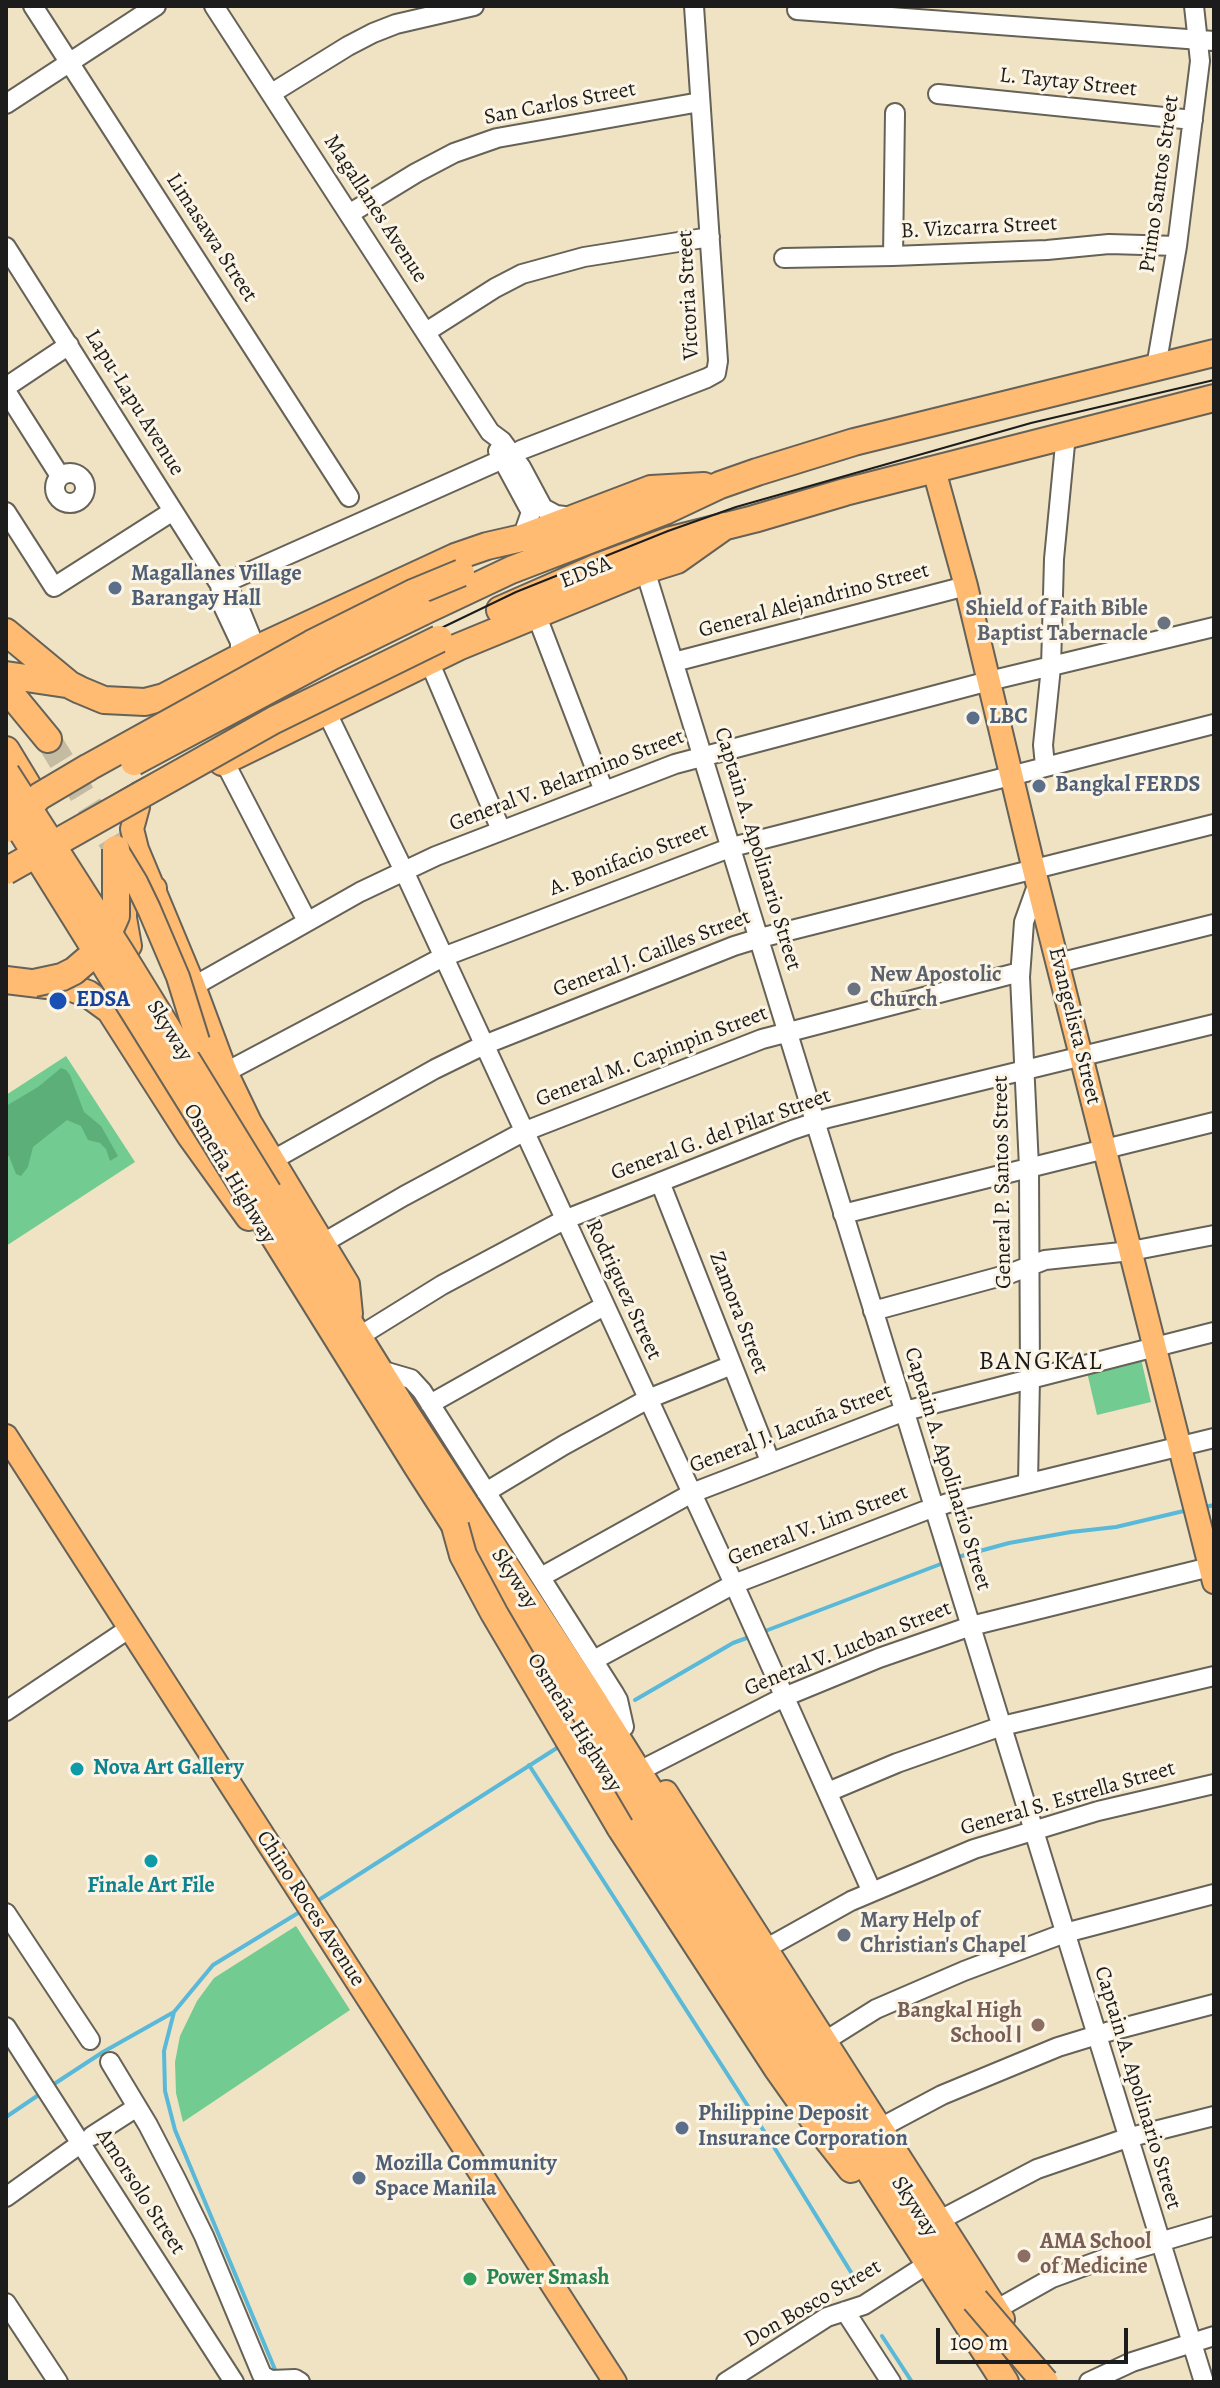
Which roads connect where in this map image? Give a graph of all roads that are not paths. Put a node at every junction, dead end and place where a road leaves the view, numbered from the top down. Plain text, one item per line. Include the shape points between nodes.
1 (33, 6) edge
2 (156, 6) edge
3 (214, 6) edge
4 (474, 6) edge
5 (694, 6) edge
6 (1194, 6) edge
7 (797, 10) dead end
8 (1206, 40) edge
9 (69, 62) junction
10 (272, 93) junction
11 (938, 94) dead end
12 (700, 102) junction
13 (6, 104) edge
14 (895, 113) dead end
15 (1193, 120) junction
16 (349, 214) junction
17 (710, 237) junction
18 (1177, 246) junction
19 (6, 247) edge
20 (893, 256) junction
21 (784, 258) dead end
22 (426, 332) junction
23 (69, 345) junction
24 (1214, 353) edge
25 (1156, 367) junction
26 (6, 389) edge
27 (1214, 398) edge
28 (1066, 434) junction
29 (512, 455) junction
30 (934, 470) junction
31 (60, 476) dead end
32 (349, 497) dead end
33 (658, 500) junction
34 (173, 511) junction
35 (6, 512) edge
36 (575, 518) junction
37 (725, 526) junction
38 (522, 538) junction
39 (645, 570) junction
40 (220, 585) junction
41 (966, 586) junction
42 (536, 614) junction
43 (1214, 627) edge
44 (6, 632) edge
45 (434, 650) junction
46 (251, 655) junction
47 (674, 662) junction
48 (1051, 667) junction
49 (6, 675) edge
50 (989, 681) junction
51 (70, 685) junction
52 (6, 688) edge
53 (326, 711) junction
54 (6, 717) edge
55 (1214, 724) edge
56 (6, 750) edge
57 (703, 755) junction
58 (224, 761) junction
59 (1045, 766) junction
60 (6, 773) edge
61 (1012, 775) junction
62 (604, 791) junction
63 (6, 806) edge
64 (138, 807) junction
65 (6, 815) edge
66 (1214, 824) edge
67 (53, 826) junction
68 (501, 830) junction
69 (6, 832) edge
70 (732, 847) junction
71 (116, 849) joint
72 (6, 871) edge
73 (404, 871) junction
74 (1036, 876) junction
75 (155, 888) junction
76 (307, 921) junction
77 (1214, 924) edge
78 (760, 938) junction
79 (130, 946) junction
80 (443, 957) junction
81 (1058, 963) junction
82 (1020, 972) junction
83 (6, 980) edge
84 (34, 983) junction
85 (194, 986) junction
86 (1214, 1024) edge
87 (788, 1031) junction
88 (484, 1045) junction
89 (1082, 1056) junction
90 (1025, 1070) junction
91 (226, 1072) junction
92 (174, 1082) junction
93 (815, 1121) junction
94 (1214, 1122) edge
95 (523, 1132) junction
96 (1104, 1149) junction
97 (273, 1160) junction
98 (1029, 1167) junction
99 (660, 1182) junction
100 (843, 1214) junction
101 (564, 1220) junction
102 (1214, 1235) edge
103 (323, 1243) junction
104 (1131, 1251) junction
105 (283, 1265) junction
106 (1030, 1267) junction
107 (604, 1306) junction
108 (873, 1311) junction
109 (351, 1314) junction
110 (1214, 1332) edge
111 (363, 1334) junction
112 (1154, 1346) junction
113 (732, 1365) junction
114 (387, 1372) junction
115 (1030, 1378) junction
116 (648, 1399) junction
117 (430, 1404) junction
118 (905, 1411) junction
119 (6, 1436) edge
120 (1214, 1438) edge
121 (1179, 1447) junction
122 (770, 1461) junction
123 (1028, 1483) junction
124 (486, 1492) junction
125 (692, 1493) junction
126 (934, 1507) junction
127 (455, 1526) junction
128 (1213, 1571) edge
129 (541, 1577) junction
130 (734, 1584) junction
131 (971, 1626) junction
132 (130, 1628) junction
133 (594, 1660) junction
134 (1214, 1676) edge
135 (784, 1697) junction
136 (6, 1711) edge
137 (1002, 1726) junction
138 (624, 1727) junction
139 (649, 1766) junction
140 (1214, 1784) edge
141 (828, 1792) junction
142 (1034, 1829) junction
143 (872, 1892) junction
144 (1214, 1894) edge
145 (6, 1913) edge
146 (1065, 1933) junction
147 (765, 1949) junction
148 (1214, 2004) edge
149 (8, 2034) edge
150 (1096, 2035) junction
151 (90, 2040) dead end
152 (825, 2041) junction
153 (110, 2062) dead end
154 (137, 2107) junction
155 (1214, 2116) edge
156 (880, 2128) junction
157 (1127, 2138) junction
158 (86, 2140) junction
159 (870, 2183) junction
160 (6, 2197) edge
161 (940, 2220) junction
162 (1214, 2226) edge
163 (1160, 2240) junction
164 (923, 2267) junction
165 (6, 2303) edge
166 (986, 2305) junction
167 (845, 2311) junction
168 (1214, 2336) edge
169 (1191, 2342) junction
170 (998, 2378) edge
171 (297, 2381) edge
172 (58, 2382) edge
173 (234, 2382) edge
174 (615, 2382) edge
175 (726, 2382) edge
176 (891, 2382) edge
177 (1027, 2382) edge
178 (1043, 2382) edge
179 (1089, 2382) edge
180 (1204, 2382) edge

1 - 9 street, Limasawa Street
2 - 9 street
3 - 10 street, Magallanes Avenue
4 - 10 street via 373,33
5 - 12 street, Victoria Street
6 - 8 street, Primo Santos Street
7 - 8 street
8 - 15 street, Primo Santos Street
9 - 13 street
9 - 32 street, Limasawa Street
10 - 16 street, Magallanes Avenue
11 - 15 street, L. Taytay Street
12 - 16 street, San Carlos Street via 497,138 454,153
12 - 17 street, Victoria Street
14 - 20 street
15 - 18 street, Primo Santos Street
16 - 22 street, Magallanes Avenue
17 - 22 street via 584,257 522,274
17 - 29 street, Victoria Street via 716,373
18 - 20 street, B. Vizcarra Street via 1109,244
18 - 25 street, Primo Santos Street
19 - 23 street, Lapu-Lapu Avenue
20 - 21 street, B. Vizcarra Street
22 - 29 street, Magallanes Avenue via 495,438 495,446
23 - 26 street
23 - 34 street, Lapu-Lapu Avenue
24 - 25 highway, EDSA
25 - 33 highway, EDSA via 854,442
26 - 31 street
27 - 28 highway, EDSA
28 - 30 highway, EDSA
28 - 48 street
29 - 36 street, Magallanes Avenue via 543,508
29 - 38 street, Magallanes Avenue via 531,512
29 - 40 street, Victoria Street
30 - 37 highway, EDSA
30 - 41 main road, Evangelista Street
33 - 36 highway
33 - 69 highway, EDSA, bridge via 332,656
34 - 35 street via 54,587
34 - 40 street, Lapu-Lapu Avenue
36 - 38 highway
37 - 39 highway via 677,560
37 - 45 highway, EDSA via 598,567
38 - 46 highway via 455,557
38 - 69 highway, bridge via 499,557 311,644 102,759 40,796
39 - 42 highway
39 - 47 street, Captain A. Apolinario Street
40 - 46 street, Lapu-Lapu Avenue via 236,600
41 - 47 street, General Alejandrino Street
41 - 50 main road, Evangelista Street
42 - 45 highway
42 - 62 street
43 - 48 street, General V. Belarmino Street
44 - 51 highway
45 - 53 highway
45 - 68 street
45 - 72 highway, EDSA, bridge via 274,720
46 - 51 highway via 145,702 104,700
47 - 57 street, Captain A. Apolinario Street
48 - 50 street, General V. Belarmino Street
48 - 59 street
49 - 51 highway
50 - 57 street, General V. Belarmino Street
50 - 61 main road, Evangelista Street
52 - 54 highway via 48,739
53 - 58 highway via 290,724
53 - 73 street, Rodriguez Street
55 - 59 street, A. Bonifacio Street
56 - 67 highway
57 - 62 street, General V. Belarmino Street
57 - 70 street, Captain A. Apolinario Street
58 - 64 highway
58 - 76 street
59 - 61 street, A. Bonifacio Street
60 - 166 highway, Skyway, bridge via 403,1409 753,1955
61 - 70 street, A. Bonifacio Street
61 - 74 main road, Evangelista Street
62 - 68 street, General V. Belarmino Street
63 - 127 highway, Skyway, bridge
64 - 67 highway via 80,838 63,835
64 - 75 main road, Osmeña Highway via 133,838
65 - 92 main road, Osmeña Highway
66 - 74 street, General J. Cailles Street
67 - 79 main road
68 - 73 street, General V. Belarmino Street
70 - 78 street, Captain A. Apolinario Street
70 - 80 street, A. Bonifacio Street
71 - 84 highway, bridge via 116,916 102,947 74,971
71 - 109 main road, Osmeña Highway, bridge via 178,977 213,1079
73 - 76 street, General V. Belarmino Street
73 - 80 street, Rodriguez Street
74 - 78 street, General J. Cailles Street
74 - 81 main road, Evangelista Street
74 - 82 street, General P. Santos Street via 1024,922
75 - 79 main road via 139,887 130,894 125,907
75 - 85 main road, Osmeña Highway
76 - 85 street, General V. Belarmino Street
77 - 81 street
78 - 87 street, Captain A. Apolinario Street
78 - 88 street, General J. Cailles Street
79 - 92 main road
80 - 88 street, Rodriguez Street
80 - 91 street, A. Bonifacio Street
81 - 89 main road, Evangelista Street
82 - 87 street, General M. Capinpin Street
82 - 90 street, General P. Santos Street
83 - 84 highway
84 - 105 highway via 72,988 110,1010
85 - 91 main road, Osmeña Highway
86 - 89 street, General G. del Pilar Street
87 - 93 street, Captain A. Apolinario Street
87 - 95 street, General M. Capinpin Street
88 - 95 street, Rodriguez Street
88 - 97 street, General J. Cailles Street
89 - 90 street, General G. del Pilar Street
89 - 96 main road, Evangelista Street
90 - 93 street, General G. del Pilar Street
90 - 98 street, General P. Santos Street
91 - 97 main road, Osmeña Highway
92 - 105 main road, Osmeña Highway
93 - 99 street, General G. del Pilar Street
93 - 100 street, Captain A. Apolinario Street
94 - 96 street
95 - 101 street, Rodriguez Street
95 - 103 street, General M. Capinpin Street
96 - 98 street
96 - 104 main road, Evangelista Street
97 - 103 main road, Osmeña Highway
98 - 100 street
98 - 106 street, General P. Santos Street
99 - 101 street, General G. del Pilar Street
99 - 113 street, Zamora Street
100 - 108 street, Captain A. Apolinario Street
101 - 107 street, Rodriguez Street
101 - 111 street, General G. del Pilar Street
102 - 104 street
103 - 109 main road, Osmeña Highway via 348,1284
104 - 106 street via 1045,1260
104 - 112 main road, Evangelista Street
105 - 159 main road, Osmeña Highway
106 - 108 street
106 - 115 street, General P. Santos Street
107 - 116 street, Rodriguez Street
107 - 117 street
108 - 118 street, Captain A. Apolinario Street
109 - 111 main road, Osmeña Highway
110 - 112 street, General J. Lacuña Street
111 - 114 main road, Osmeña Highway
112 - 115 street, General J. Lacuña Street
112 - 121 main road, Evangelista Street
113 - 116 street
113 - 122 street, Zamora Street
114 - 117 street, Osmeña Highway via 411,1379
114 - 138 main road, Osmeña Highway via 600,1704
115 - 118 street, General J. Lacuña Street
115 - 123 street, General P. Santos Street
116 - 124 street
116 - 125 street, Rodriguez Street
117 - 124 street, Osmeña Highway
118 - 122 street, General J. Lacuña Street
118 - 126 street, Captain A. Apolinario Street
119 - 132 main road, Chino Roces Avenue
120 - 121 street, General V. Lim Street
121 - 123 street, General V. Lim Street
121 - 128 main road, Evangelista Street
122 - 125 street, General J. Lacuña Street
123 - 126 street, General V. Lim Street
124 - 129 street, Osmeña Highway
125 - 129 street, General J. Lacuña Street
125 - 130 street, Rodriguez Street
126 - 130 street, General V. Lim Street
126 - 131 street, Captain A. Apolinario Street
127 - 159 highway, bridge via 463,1555 620,1827 817,2126 850,2168
127 - 170 highway, Skyway, bridge
128 - 131 street, General V. Lucban Street
129 - 133 street, Osmeña Highway
130 - 133 street, General V. Lim Street
130 - 135 street, Rodriguez Street
131 - 135 street, General V. Lucban Street
131 - 137 street, Captain A. Apolinario Street
132 - 136 street
132 - 174 main road, Chino Roces Avenue
133 - 138 street, Osmeña Highway via 618,1700
134 - 137 street
135 - 139 street, General V. Lucban Street
135 - 141 street, Rodriguez Street
137 - 141 street
137 - 142 street, Captain A. Apolinario Street
138 - 139 main road, Osmeña Highway
139 - 147 main road, Osmeña Highway
140 - 142 street, General S. Estrella Street
141 - 143 street, Rodriguez Street
142 - 143 street, General S. Estrella Street
142 - 146 street, Captain A. Apolinario Street
143 - 147 street, General S. Estrella Street
144 - 146 street
145 - 151 street
146 - 150 street, Captain A. Apolinario Street
146 - 152 street via 876,2009
147 - 152 main road, Osmeña Highway
148 - 150 street
149 - 158 street, Amorsolo Street
150 - 156 street via 979,2079
150 - 157 street, Captain A. Apolinario Street
152 - 156 main road, Osmeña Highway
153 - 154 street
154 - 158 street
154 - 171 street via 204,2236 262,2375
155 - 157 street
156 - 161 main road, Osmeña Highway
157 - 161 street via 1037,2169
157 - 163 street, Captain A. Apolinario Street
158 - 160 street
158 - 173 street, Amorsolo Street
159 - 164 main road, Osmeña Highway
161 - 166 main road, Osmeña Highway
162 - 163 street
163 - 166 street
163 - 169 street, Captain A. Apolinario Street
164 - 167 street, Don Bosco Street via 864,2305
164 - 170 main road, Osmeña Highway
165 - 172 street
166 - 177 highway, Skyway, bridge
166 - 178 highway, bridge
167 - 175 street, Don Bosco Street via 827,2317
167 - 176 street
168 - 169 street
169 - 179 street
169 - 180 street, Captain A. Apolinario Street

